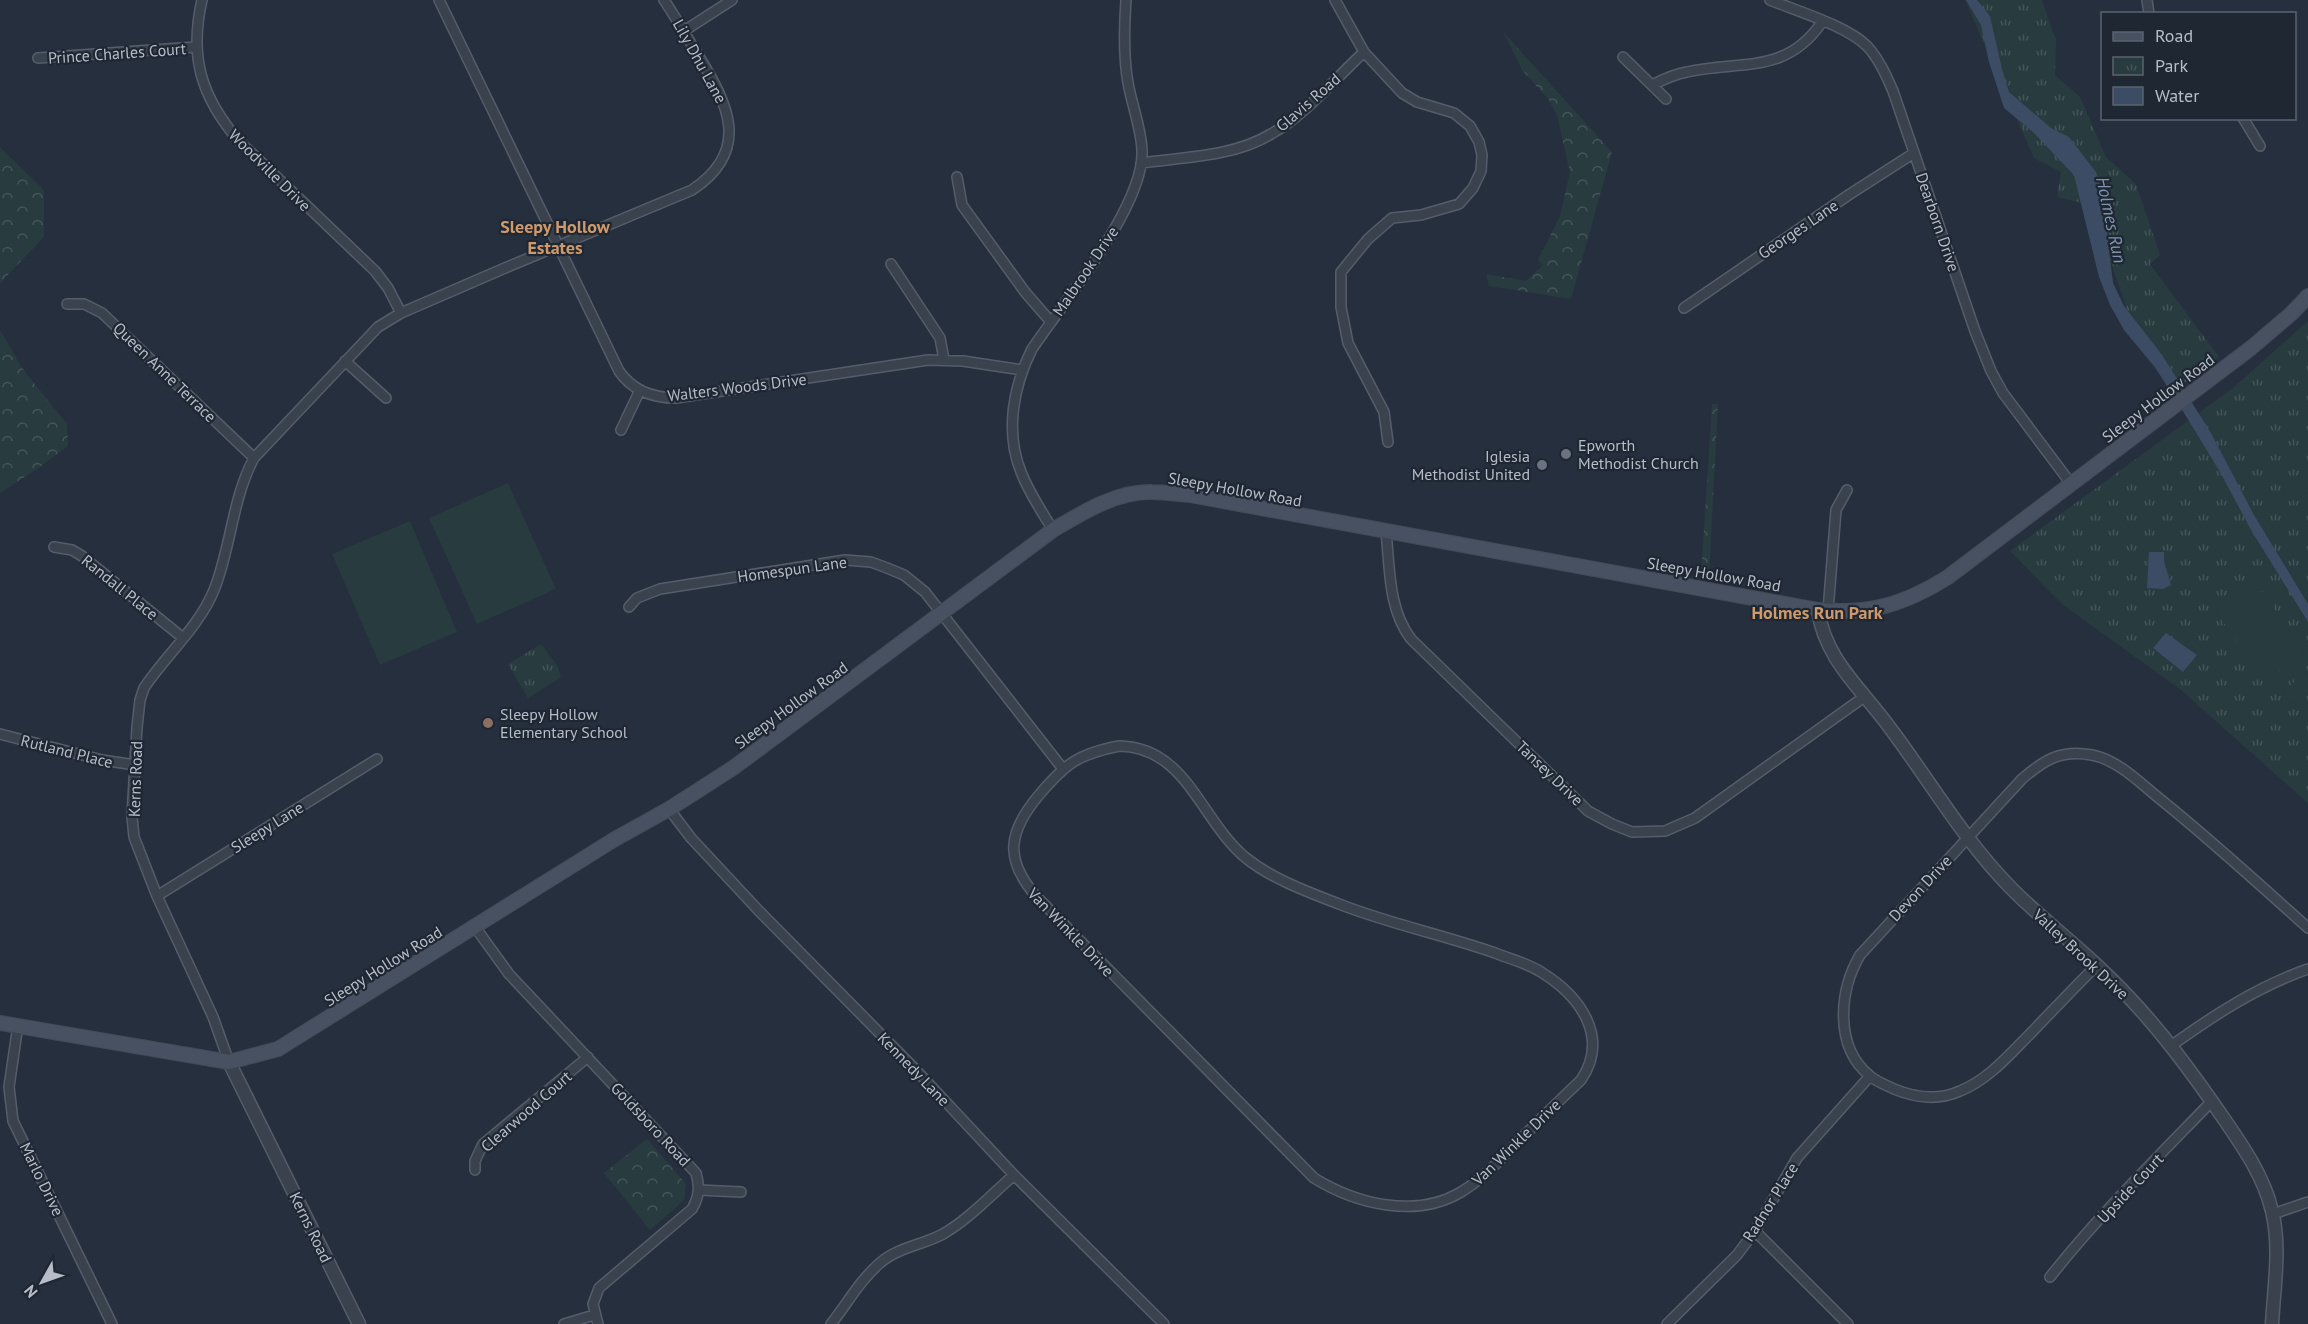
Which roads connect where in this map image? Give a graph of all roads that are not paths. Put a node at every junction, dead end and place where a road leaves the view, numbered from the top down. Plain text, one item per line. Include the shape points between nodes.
1 (202, 0) edge
2 (439, 0) edge
3 (664, 0) edge
4 (732, 0) edge
5 (1126, 0) edge
6 (1335, 0) edge
7 (1770, 0) edge
8 (1822, 21) junction
9 (684, 31) junction
10 (195, 47) junction
11 (1364, 52) junction
12 (1623, 57) dead end
13 (38, 58) dead end
14 (1652, 85) junction
15 (1666, 99) dead end
16 (2244, 120) edge
17 (2260, 146) dead end
18 (1914, 153) junction
19 (1142, 163) junction
20 (957, 177) dead end
21 (559, 246) junction
22 (891, 264) dead end
23 (2308, 296) edge
24 (67, 304) dead end
25 (1684, 308) dead end
26 (401, 313) junction
27 (1051, 322) junction
28 (944, 360) junction
29 (345, 361) junction
30 (1022, 370) junction
31 (640, 390) junction
32 (386, 398) dead end
33 (621, 430) dead end
34 (1388, 442) dead end
35 (254, 458) junction
36 (2072, 484) junction
37 (1846, 490) dead end
38 (1053, 530) junction
39 (1386, 532) junction
40 (54, 547) dead end
41 (629, 607) dead end
42 (1823, 610) junction
43 (943, 614) junction
44 (183, 638) junction
45 (1864, 697) junction
46 (0, 734) edge
47 (377, 759) dead end
48 (135, 765) junction
49 (1063, 769) junction
50 (669, 809) junction
51 (1967, 837) junction
52 (157, 896) junction
53 (474, 927) junction
54 (2308, 928) edge
55 (2097, 966) junction
56 (2308, 969) edge
57 (0, 1023) edge
58 (18, 1025) junction
59 (2171, 1046) junction
60 (588, 1057) junction
61 (230, 1062) junction
62 (1870, 1076) junction
63 (2212, 1101) junction
64 (475, 1170) dead end
65 (1014, 1175) junction
66 (699, 1190) junction
67 (741, 1192) dead end
68 (2308, 1202) edge
69 (2273, 1214) junction
70 (1755, 1231) junction
71 (2050, 1277) dead end
72 (596, 1320) edge
73 (1160, 1323) edge
74 (112, 1324) edge
75 (358, 1324) edge
76 (564, 1324) edge
77 (831, 1324) edge
78 (1667, 1324) edge
79 (1848, 1324) edge
80 (2272, 1324) edge

1 - 10 street, Woodville Drive
2 - 21 street, Walters Woods Drive
3 - 9 street, Lily Dhu Lane
4 - 9 street
5 - 19 street, Malbrook Drive via 1124,55
6 - 11 street
7 - 8 street, Dearborn Drive
8 - 14 street via 1804,43 1774,59 1689,71
8 - 18 street, Dearborn Drive via 1855,37 1875,56 1893,91
9 - 21 street, Lily Dhu Lane via 726,107 728,141 722,160 692,190
10 - 13 street, Prince Charles Court
10 - 26 street, Woodville Drive via 206,89 223,123 375,271
11 - 19 street, Glavis Road via 1294,118 1271,134 1237,148
11 - 34 street via 1402,93 1417,102 1454,113 1470,126 1482,155 1477,180 1459,204 1392,218 1368,239 1341,272 1341,307 1348,343 1384,412
12 - 14 street
14 - 15 street
16 - 17 street
18 - 25 street, Georges Lane
18 - 36 street, Dearborn Drive via 1991,371 2003,393
19 - 27 street, Malbrook Drive via 1129,203 1115,229
20 - 27 street via 962,205
21 - 26 street, Lily Dhu Lane
21 - 31 street, Walters Woods Drive via 619,371
22 - 28 street via 939,338
23 - 36 main road, Sleepy Hollow Road via 2251,348
24 - 35 street, Queen Anne Terrace via 84,304 102,313
26 - 29 street, Kerns Road via 378,327
27 - 30 street, Malbrook Drive
28 - 30 street, Walters Woods Drive
28 - 31 street, Walters Woods Drive via 676,398
29 - 32 street
29 - 35 street, Kerns Road
30 - 38 street, Malbrook Drive via 1013,406 1016,453 1025,481
31 - 33 street
35 - 44 street, Kerns Road via 243,484 214,591
36 - 42 main road, Sleepy Hollow Road via 1924,592 1875,609
37 - 42 street, Valley Brook Drive via 1836,510
38 - 39 main road, Sleepy Hollow Road via 1106,502 1152,492 1190,495
38 - 43 main road, Sleepy Hollow Road
39 - 42 main road, Sleepy Hollow Road
39 - 45 street, Tansey Drive via 1393,598 1397,615 1411,639 1580,805 1623,829 1665,831 1695,818
40 - 44 street, Randall Place via 82,556
41 - 43 street, Homespun Lane via 637,598 660,589 845,560 871,562 904,575
42 - 45 street, Valley Brook Drive via 1820,624 1827,645
43 - 49 street
43 - 50 main road, Sleepy Hollow Road via 734,768
44 - 48 street, Kerns Road via 142,694
45 - 51 street, Valley Brook Drive
46 - 48 street, Rutland Place
47 - 52 street, Sleepy Lane
48 - 52 street, Kerns Road via 134,837
49 - 49 street, Van Winkle Drive via 1017,827 1013,850 1019,874 1036,896 1304,1170 1330,1188 1355,1198 1396,1206 1446,1200 1489,1170 1587,1070 1593,1048 1589,1026 1572,998 1540,972 1478,947 1340,904 1257,866 1228,840 1168,761 1154,753 1119,746 1074,760
50 - 53 main road, Sleepy Hollow Road
50 - 65 street, Kennedy Lane via 759,911
51 - 54 street, Devon Drive via 2043,762 2064,755 2100,757 2119,767 2194,826
51 - 55 street, Valley Brook Drive via 2009,886
51 - 62 street, Devon Drive via 1871,941 1851,971 1844,999 1845,1029 1857,1062
52 - 61 street, Kerns Road
53 - 60 street, Goldsboro Road via 509,974
53 - 61 main road, Sleepy Hollow Road via 278,1049
55 - 59 street, Valley Brook Drive
55 - 62 street, Devon Drive via 2002,1062 1973,1085 1942,1097 1917,1097
56 - 59 street via 2242,998
57 - 58 main road, Sleepy Hollow Road
58 - 61 main road, Sleepy Hollow Road
58 - 74 street, Marlo Drive via 9,1087 13,1120
59 - 63 street, Valley Brook Drive
60 - 64 street, Clearwood Court via 483,1144
60 - 66 street, Goldsboro Road via 690,1164
61 - 75 street, Kerns Road
62 - 70 street, Radnor Place via 1797,1158
63 - 69 street, Valley Brook Drive via 2262,1180
63 - 71 street, Upside Court
65 - 73 street, Kennedy Lane
65 - 77 street via 955,1227 881,1261
66 - 67 street
66 - 72 street via 692,1209 599,1288 593,1304
68 - 69 street
69 - 80 street, Valley Brook Drive via 2276,1258
70 - 78 street, Radnor Place
70 - 79 street
72 - 76 street

